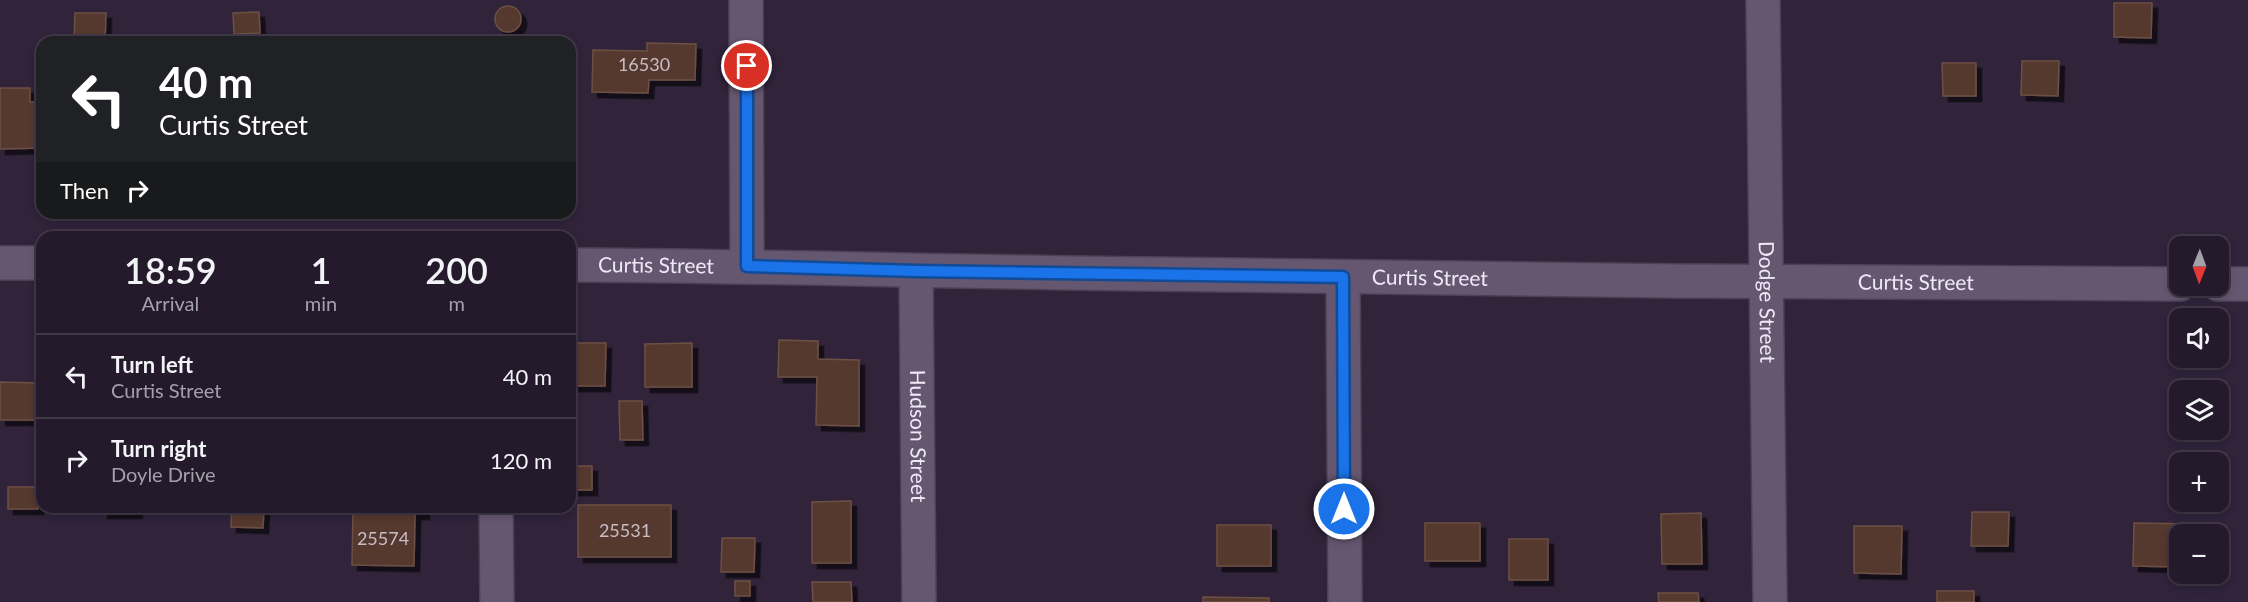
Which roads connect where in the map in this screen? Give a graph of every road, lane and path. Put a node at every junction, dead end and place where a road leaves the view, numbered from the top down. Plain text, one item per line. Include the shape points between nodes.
1 (746, 0) edge
2 (1763, 0) edge
3 (0, 263) edge
4 (36, 263) edge
5 (576, 265) edge
6 (747, 266) junction
7 (916, 271) junction
8 (1343, 277) junction
9 (1766, 282) junction
10 (2169, 284) edge
11 (2229, 284) edge
12 (2248, 284) edge
13 (496, 513) edge
14 (497, 602) edge
15 (918, 602) edge
16 (1345, 602) edge
17 (1770, 602) edge

1 - 6 street
2 - 9 street, Dodge Street
3 - 4 street
5 - 6 street, Curtis Street
6 - 7 street, Curtis Street
7 - 8 street, Curtis Street
7 - 15 street, Hudson Street
8 - 9 street, Curtis Street
8 - 16 street
9 - 10 street, Curtis Street
9 - 17 street, Dodge Street
11 - 12 street
13 - 14 street

